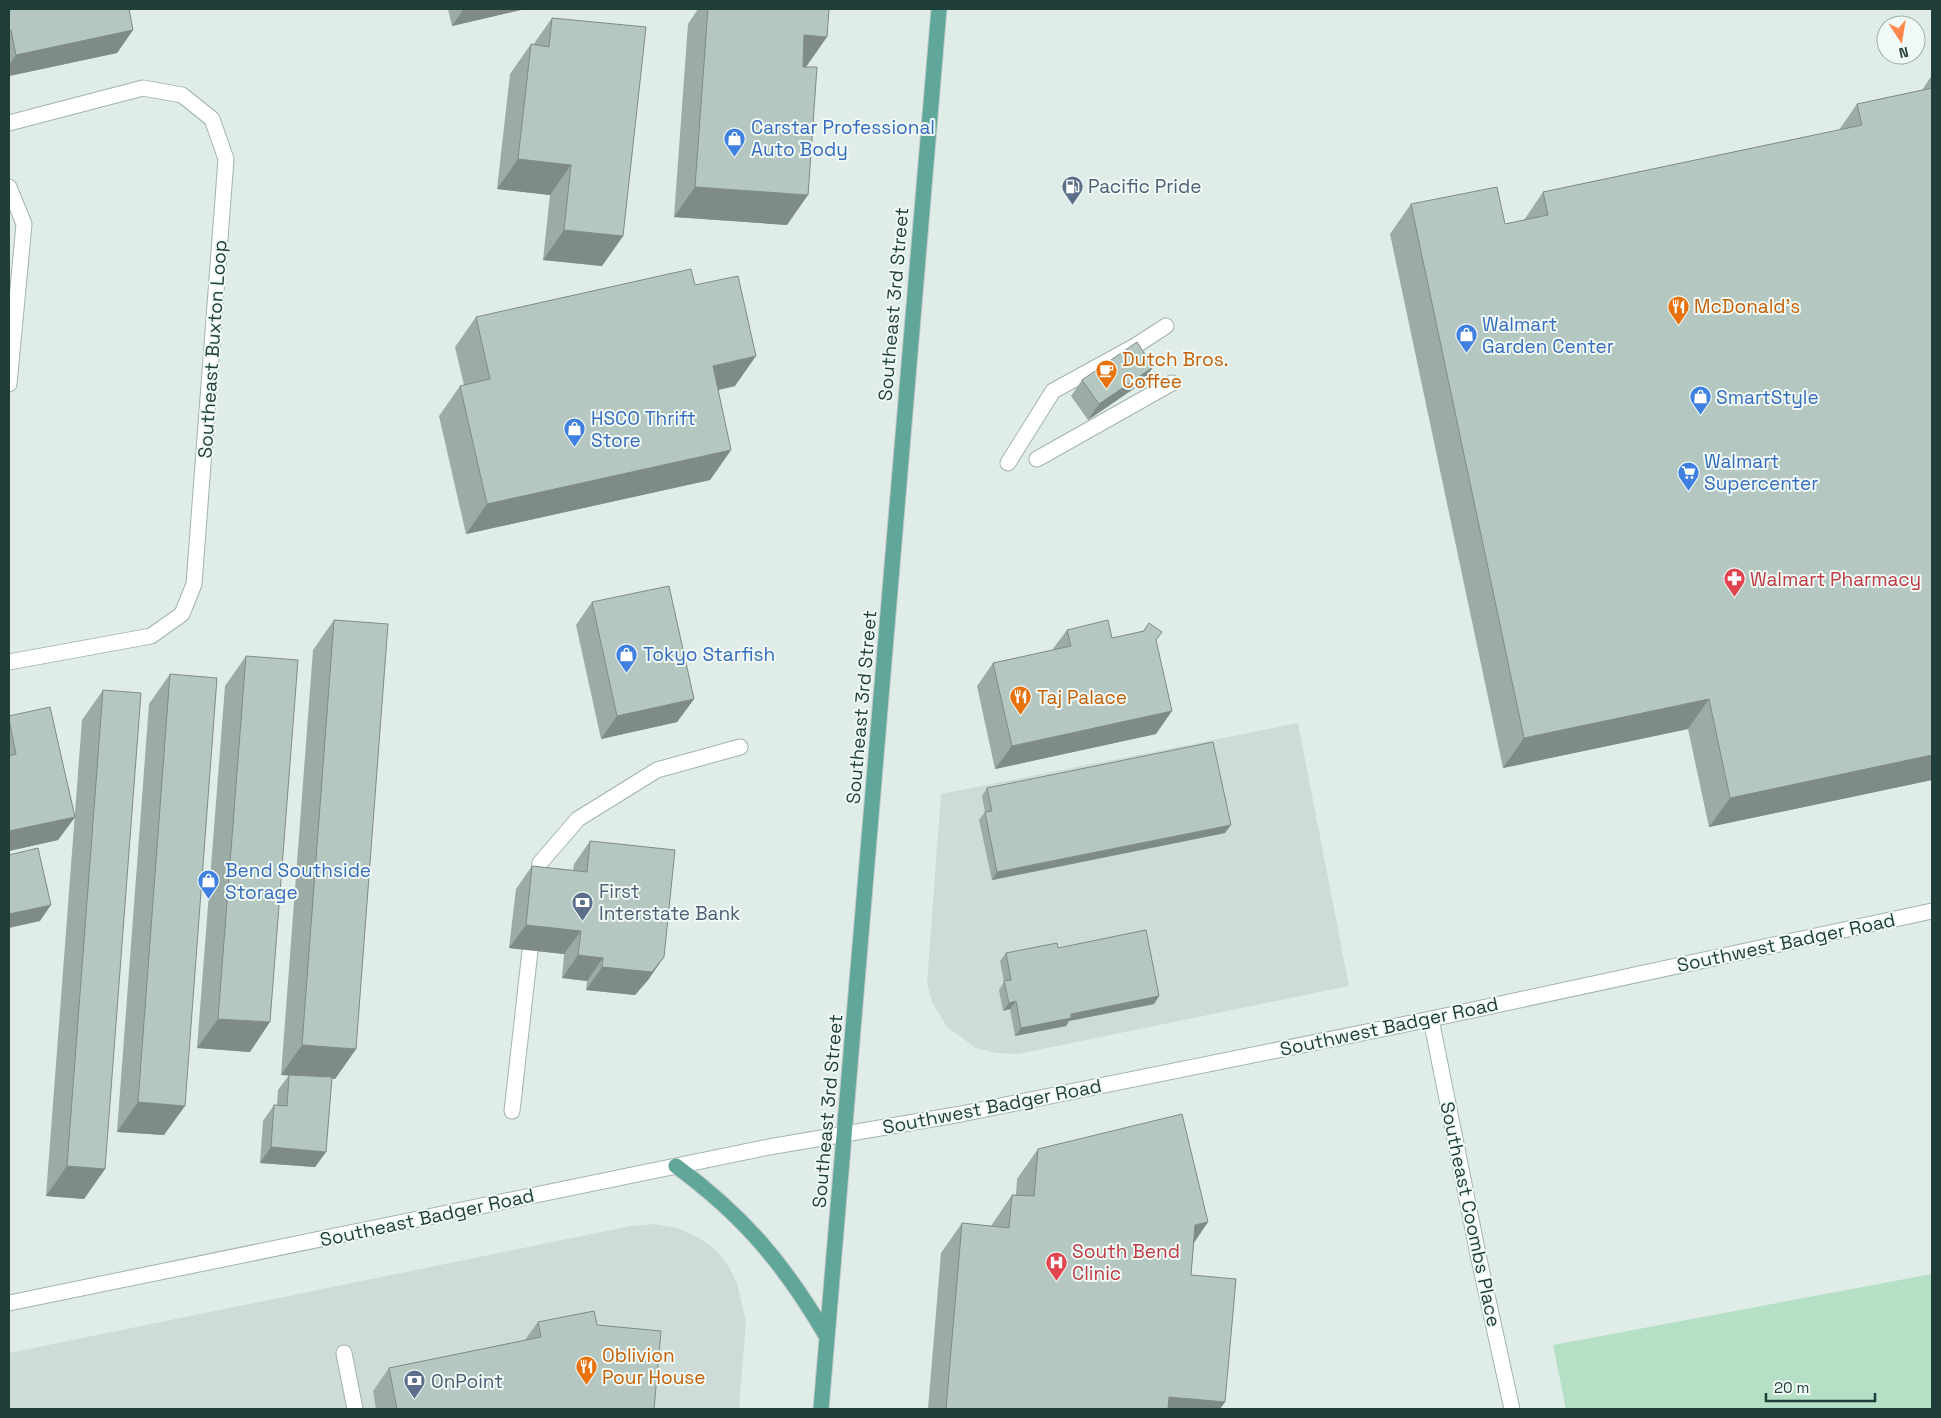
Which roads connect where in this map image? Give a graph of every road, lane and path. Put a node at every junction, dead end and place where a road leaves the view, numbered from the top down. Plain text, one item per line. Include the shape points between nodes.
1 (939, 9) edge
2 (9, 123) edge
3 (9, 187) edge
4 (1166, 326) dead end
5 (1172, 383) dead end
6 (9, 384) edge
7 (1037, 459) dead end
8 (1008, 463) dead end
9 (9, 662) edge
10 (740, 747) dead end
11 (537, 891) edge
12 (1932, 911) edge
13 (530, 951) edge
14 (1432, 1019) junction
15 (512, 1111) dead end
16 (845, 1134) junction
17 (676, 1166) junction
18 (9, 1303) edge
19 (827, 1337) junction
20 (344, 1353) dead end
21 (355, 1409) edge
22 (821, 1409) edge
23 (1512, 1409) edge

1 - 16 main road, Southeast 3rd Street
2 - 9 street, Southeast Buxton Loop via 143,88 182,95 212,119 226,159 194,584 182,614 151,636
3 - 6 street via 24,224
4 - 8 street via 1053,391
5 - 7 street
10 - 11 street via 657,770 578,819 540,863
12 - 14 street, Southwest Badger Road
13 - 15 street
14 - 16 street, Southwest Badger Road via 961,1114
14 - 23 street, Southeast Coombs Place
16 - 17 street, Southeast Badger Road
16 - 19 main road, Southeast 3rd Street
17 - 18 street, Southeast Badger Road
17 - 19 main road via 727,1207 761,1240 800,1292
19 - 22 main road, Southeast 3rd Street
20 - 21 street

